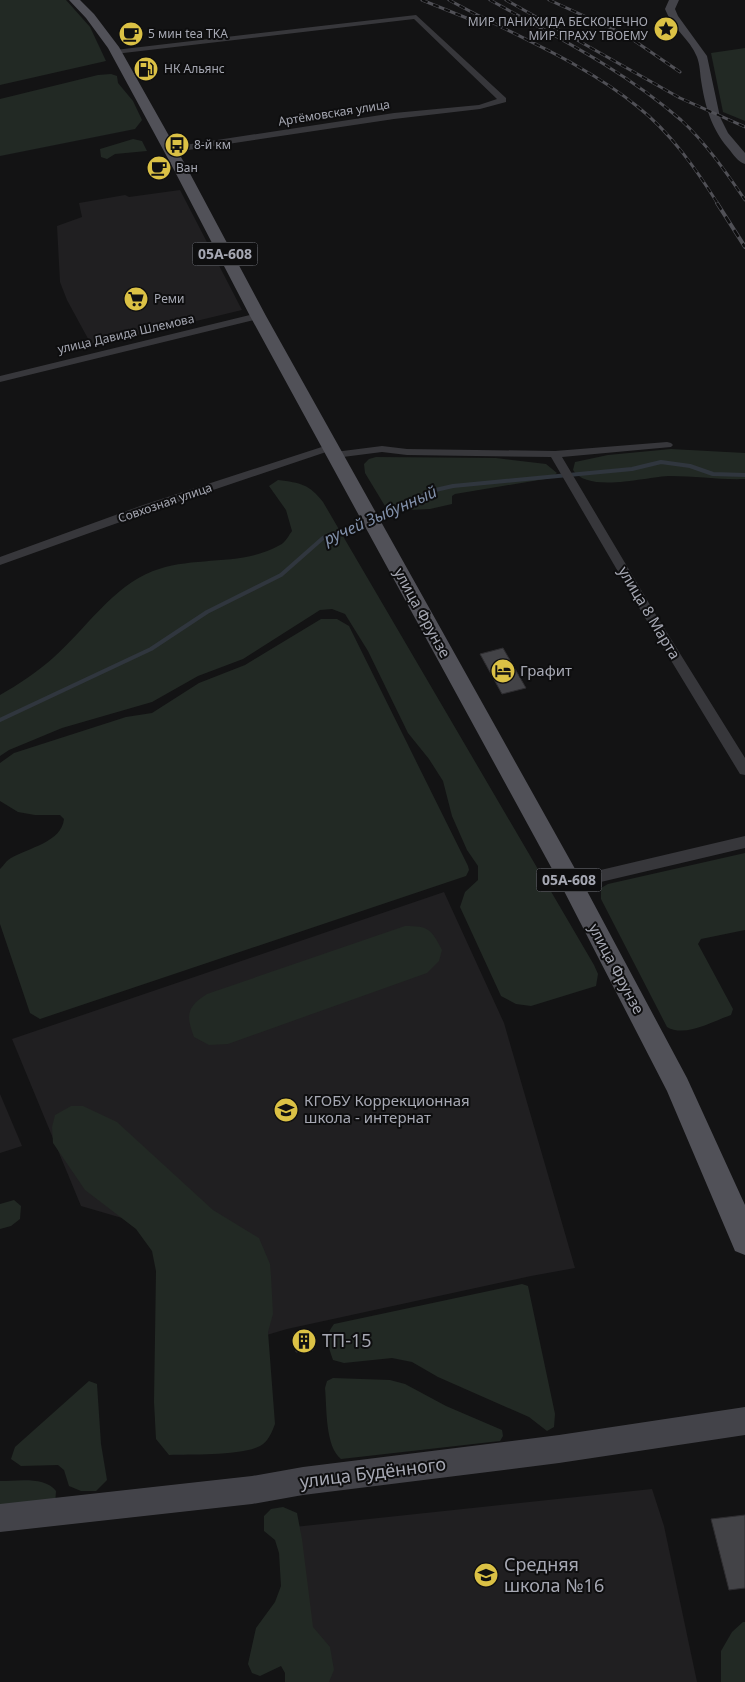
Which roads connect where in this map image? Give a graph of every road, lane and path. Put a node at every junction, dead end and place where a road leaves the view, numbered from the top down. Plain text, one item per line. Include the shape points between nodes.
1 (74, 0) edge
2 (674, 0) edge
3 (115, 52) junction
4 (168, 150) junction
5 (745, 160) edge
6 (258, 316) junction
7 (0, 379) edge
8 (667, 445) dead end
9 (333, 451) junction
10 (555, 454) junction
11 (0, 562) edge
12 (745, 770) edge
13 (745, 842) edge
14 (571, 883) junction
15 (745, 1241) edge
16 (745, 1421) edge
17 (0, 1518) edge

1 - 3 main road, улица Фрунзе / 05А-608 via 90,16
2 - 5 main road via 670,9 674,20 704,60 716,126
3 - 4 main road, улица Фрунзе / 05А-608
3 - 4 street, Артёмовская улица via 416,17 503,100 480,107 394,116
4 - 6 main road, улица Фрунзе / 05А-608
6 - 7 street, улица Давида Шлемова
6 - 9 main road, улица Фрунзе / 05А-608
8 - 10 street
9 - 10 street via 382,449
9 - 11 street, Совхозная улица via 147,508
9 - 14 main road, улица Фрунзе / 05А-608
10 - 12 street, улица 8 Марта
13 - 14 street
14 - 15 main road, улица Фрунзе / 05А-608 via 678,1086
16 - 17 main road, улица Будённого via 252,1490

